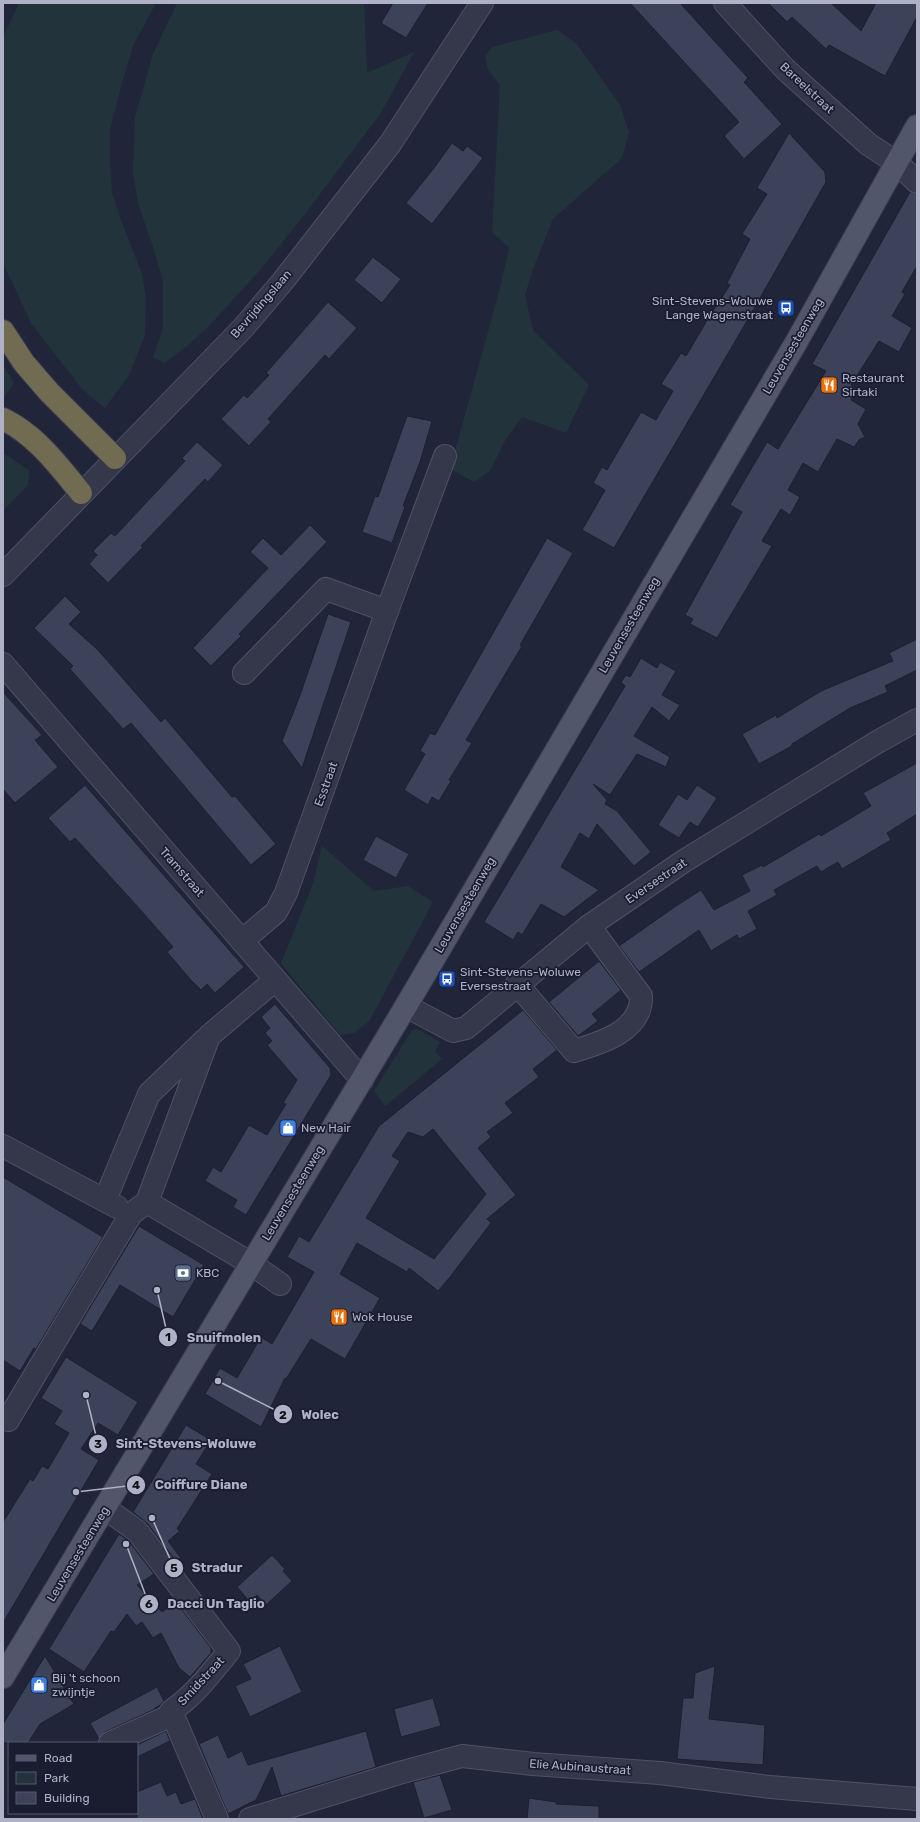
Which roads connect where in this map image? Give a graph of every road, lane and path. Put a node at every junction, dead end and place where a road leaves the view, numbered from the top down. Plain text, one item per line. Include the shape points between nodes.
1 (482, 3) edge
2 (725, 3) edge
3 (917, 126) edge
4 (897, 163) junction
5 (917, 182) edge
6 (3, 331) edge
7 (3, 419) edge
8 (445, 456) dead end
9 (115, 458) junction
10 (81, 493) junction
11 (3, 574) edge
12 (387, 612) junction
13 (3, 664) edge
14 (244, 674) dead end
15 (917, 720) edge
16 (589, 926) junction
17 (242, 941) junction
18 (275, 980) junction
19 (517, 984) junction
20 (406, 1006) junction
21 (208, 1036) junction
22 (362, 1080) junction
23 (3, 1146) edge
24 (104, 1200) junction
25 (139, 1208) junction
26 (250, 1263) junction
27 (280, 1284) dead end
28 (8, 1420) dead end
29 (105, 1508) junction
30 (3, 1677) edge
31 (172, 1715) junction
32 (112, 1742) edge
33 (917, 1800) edge
34 (217, 1819) edge
35 (250, 1819) edge

1 - 9 street, Bevrijdingslaan via 390,144 283,281 243,328
2 - 4 street, Bareelstraat via 785,69 868,144
3 - 4 main road, Leuvensesteenweg
4 - 5 street, Bareelstraat
4 - 20 main road, Leuvensesteenweg via 797,341
6 - 9 highway via 24,363 49,392
7 - 10 highway via 40,444
8 - 12 street, Esstraat
9 - 10 street, Bevrijdingslaan
10 - 11 street, Bevrijdingslaan
12 - 14 street via 326,589
12 - 17 street, Esstraat via 286,894 276,912
13 - 17 street, Tramstraat
15 - 16 street, Eversestraat via 878,741 684,861
16 - 19 street, Eversestraat
16 - 19 street via 641,996 642,1007 627,1028 606,1042 574,1051
17 - 18 street, Tramstraat
18 - 21 street
18 - 22 street, Tramstraat
19 - 20 street, Eversestraat via 466,1028 453,1031
20 - 22 main road, Leuvensesteenweg
21 - 24 street via 149,1094
21 - 25 street
22 - 26 main road, Leuvensesteenweg
23 - 24 street
24 - 25 street
25 - 26 street
25 - 28 street
26 - 27 street
26 - 29 main road, Leuvensesteenweg
29 - 30 main road, Leuvensesteenweg
29 - 31 street, Smidstraat via 137,1530 228,1650 189,1697 171,1711
31 - 32 street
31 - 34 street, Smidstraat
33 - 35 street, Elie Aubinaustraat via 770,1787 660,1773 462,1756 400,1772

